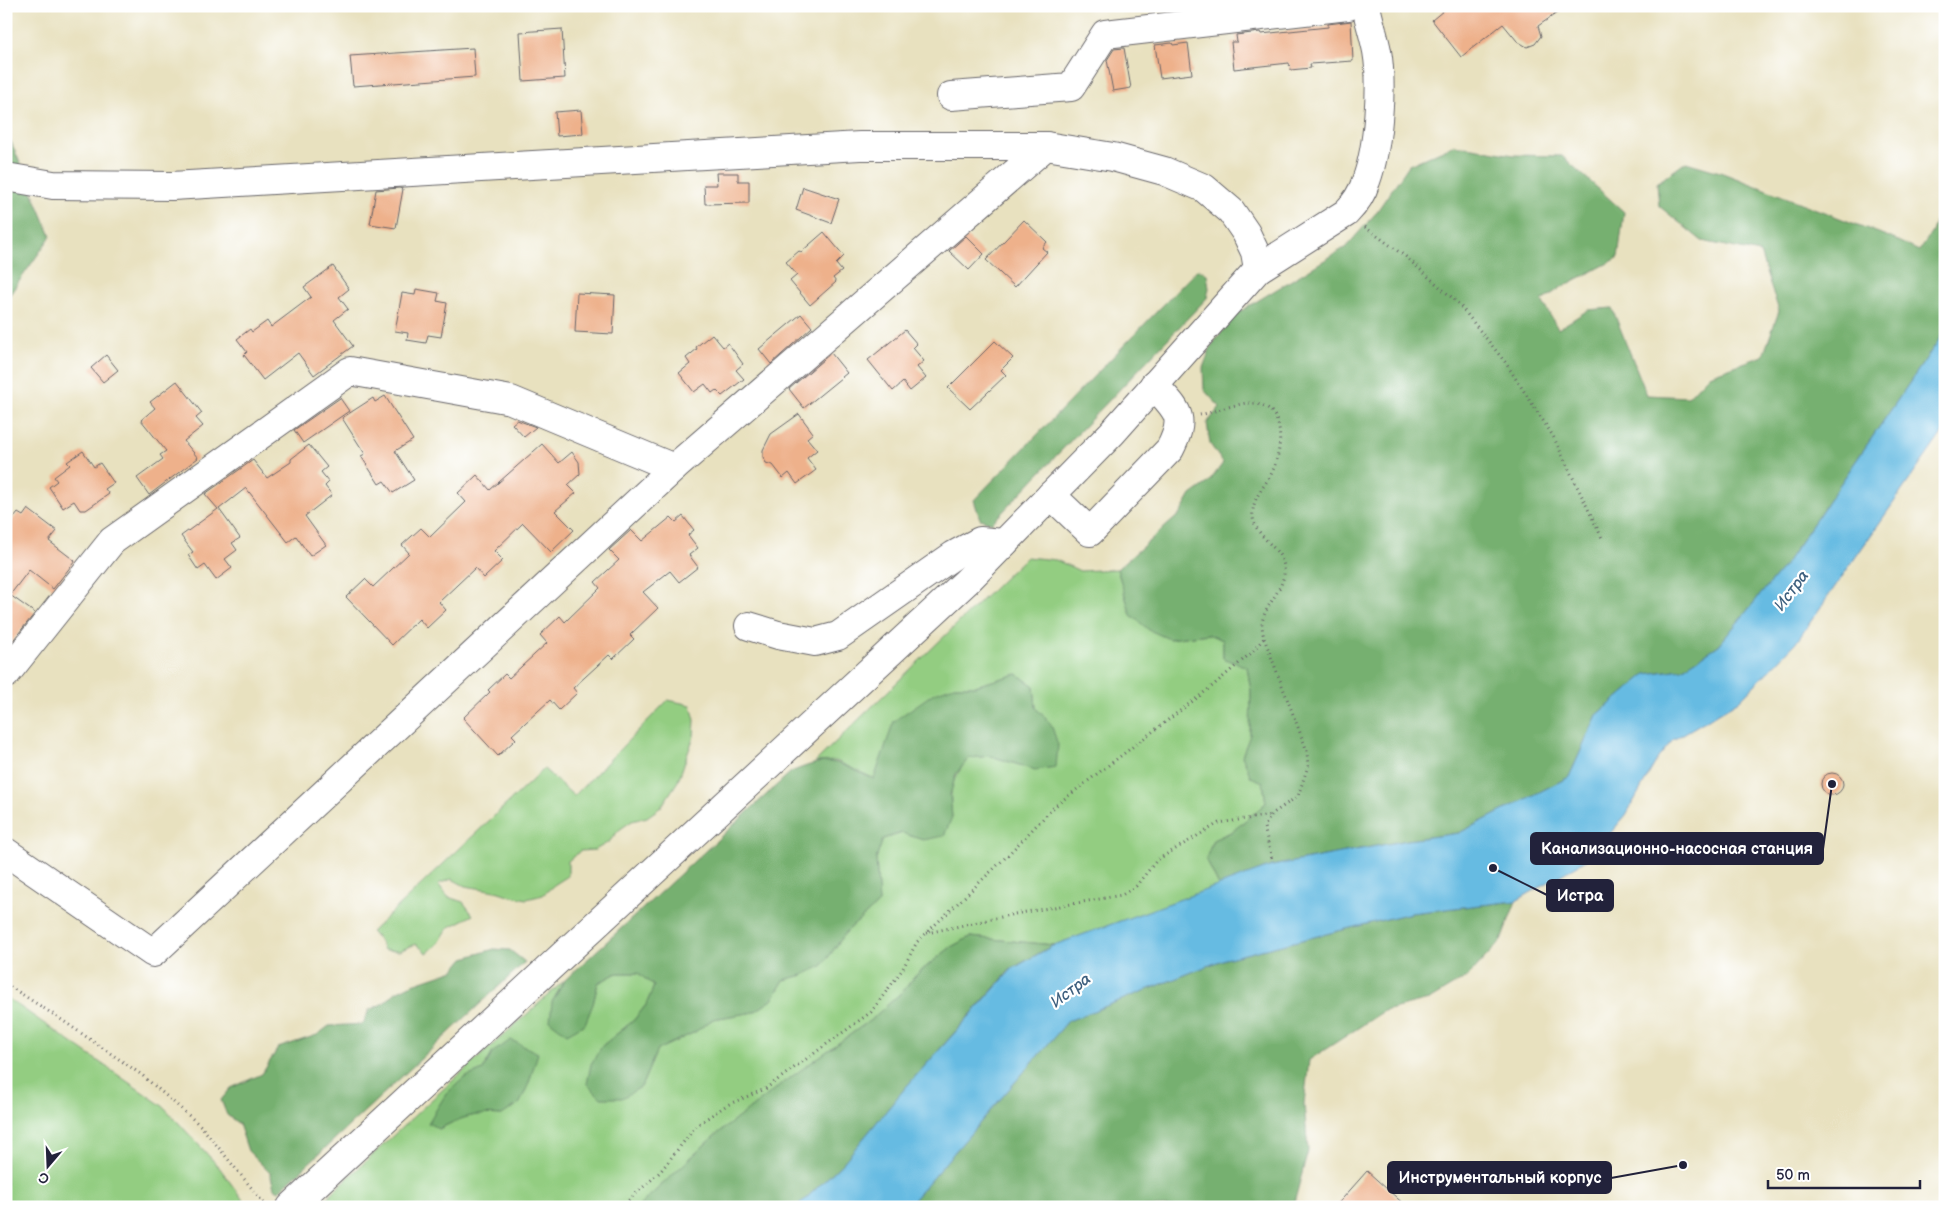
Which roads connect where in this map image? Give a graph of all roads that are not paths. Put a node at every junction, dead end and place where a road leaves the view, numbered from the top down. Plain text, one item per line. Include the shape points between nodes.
1 (1348, 6) edge
2 (1366, 6) edge
3 (951, 96) dead end
4 (1046, 146) junction
5 (6, 177) edge
6 (1258, 269) junction
7 (1154, 385) junction
8 (674, 468) junction
9 (1051, 495) junction
10 (1004, 543) junction
11 (749, 626) dead end
12 (6, 674) edge
13 (6, 852) edge
14 (290, 1207) edge

1 - 3 street via 1105,34 1071,87
2 - 6 street via 1377,53 1379,100 1374,154 1366,182 1356,203 1346,214
4 - 5 street via 860,146 172,186 53,185
4 - 6 street via 1113,157 1164,171 1204,188 1231,211 1246,233 1255,252
4 - 8 street
6 - 7 street
7 - 9 street
7 - 9 street via 1180,420 1170,449 1090,532
8 - 12 street via 511,400 350,371 112,542
8 - 13 street via 152,953
9 - 10 street
10 - 11 street via 980,541 954,555 838,636 815,642
10 - 14 street

